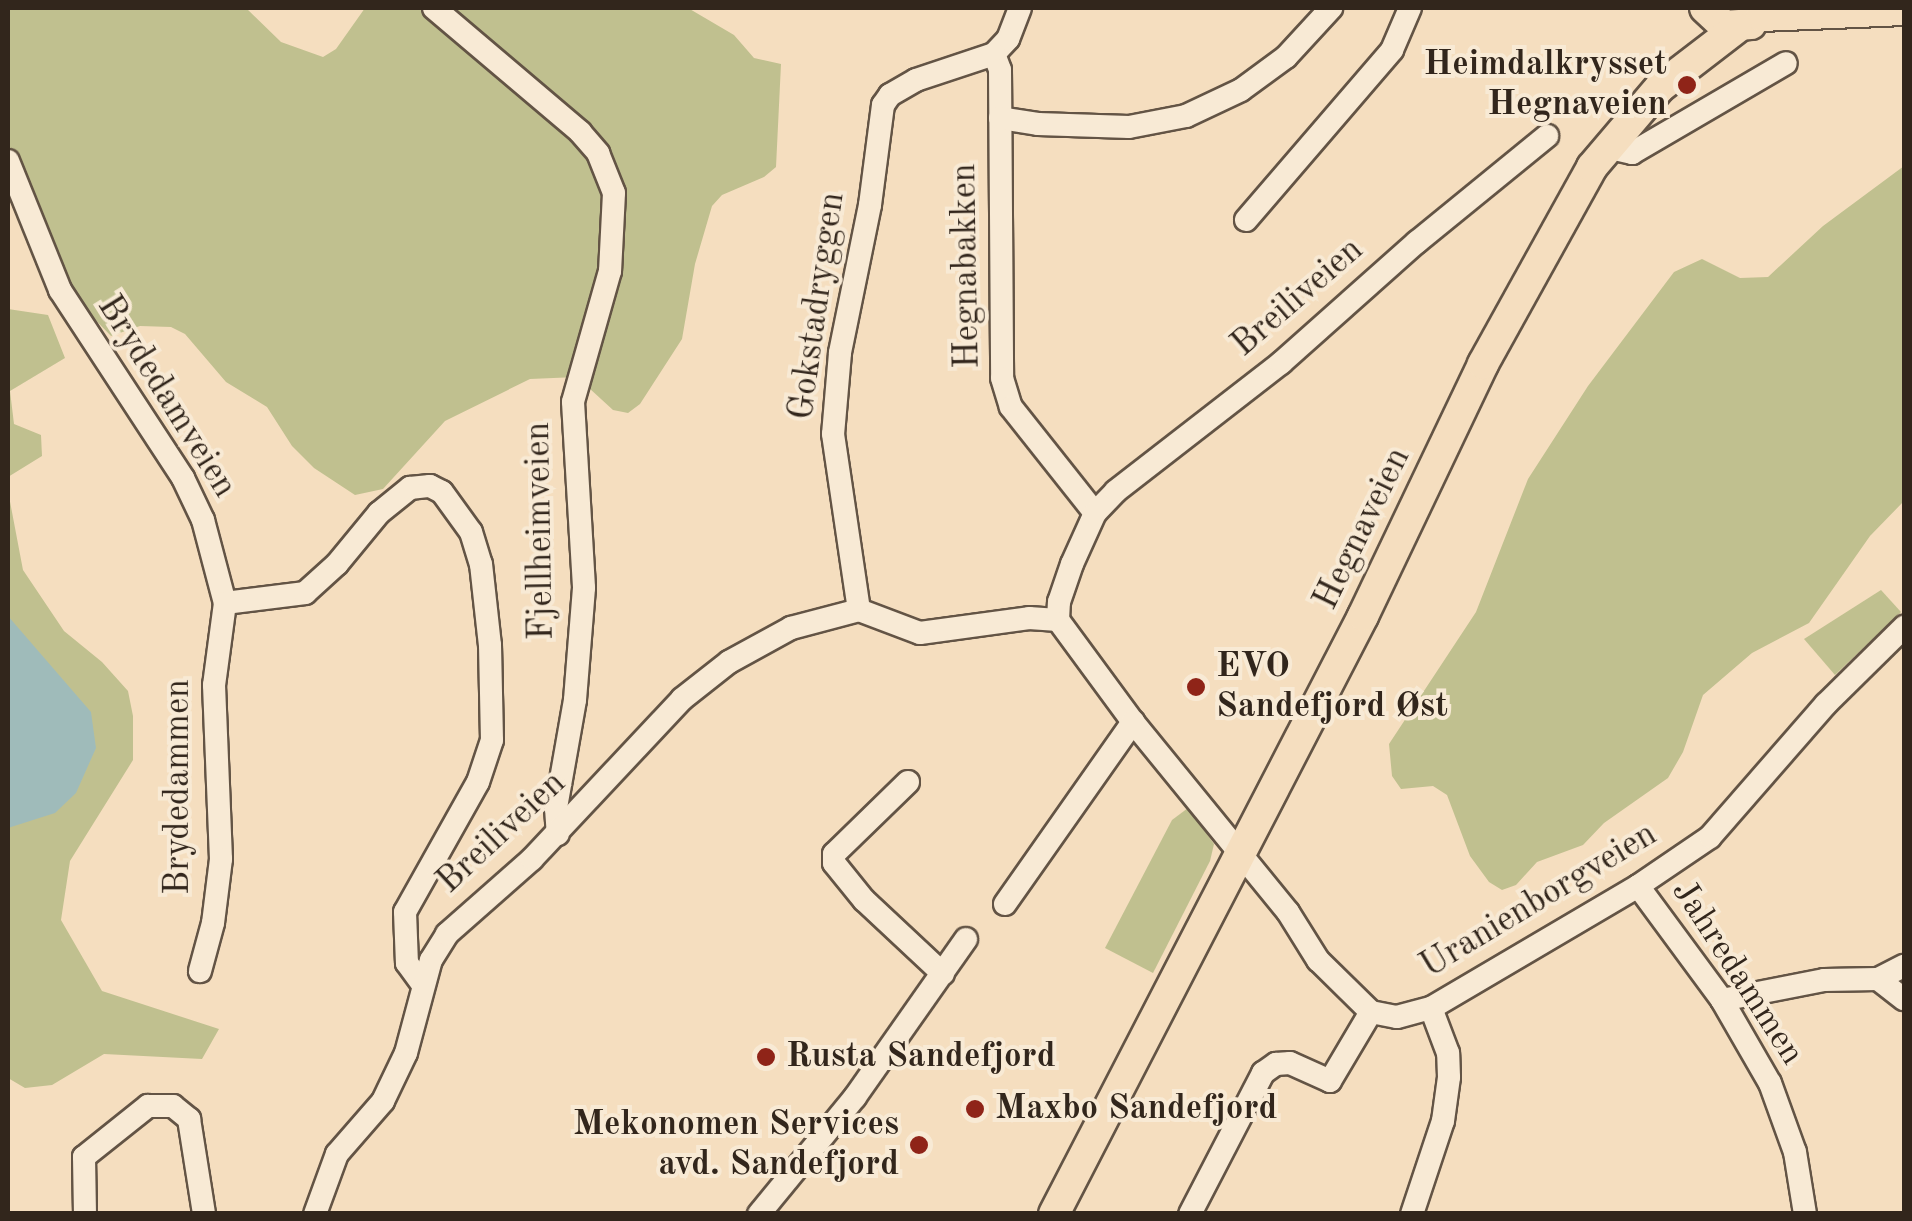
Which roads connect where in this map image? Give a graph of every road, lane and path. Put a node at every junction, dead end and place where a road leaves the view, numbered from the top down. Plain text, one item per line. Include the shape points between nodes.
1 (434, 8) edge
2 (1020, 8) edge
3 (1331, 8) edge
4 (1410, 8) edge
5 (1705, 9) edge
6 (1904, 10) edge
7 (1755, 17) edge
8 (994, 54) junction
9 (1786, 62) dead end
10 (1681, 70) junction
11 (1000, 118) junction
12 (1547, 136) dead end
13 (1606, 147) junction
14 (8, 161) edge
15 (1246, 220) dead end
16 (1095, 514) junction
17 (225, 603) junction
18 (859, 610) junction
19 (1058, 620) junction
20 (1904, 627) edge
21 (1134, 722) junction
22 (908, 782) dead end
23 (558, 834) junction
24 (1242, 856) junction
25 (1638, 886) junction
26 (1006, 904) dead end
27 (966, 939) dead end
28 (1904, 966) edge
29 (200, 971) dead end
30 (943, 974) junction
31 (1878, 979) junction
32 (423, 985) junction
33 (1904, 999) edge
34 (1722, 1000) junction
35 (1431, 1008) junction
36 (1371, 1012) junction
37 (85, 1214) edge
38 (204, 1214) edge
39 (316, 1214) edge
40 (759, 1214) edge
41 (1054, 1214) edge
42 (1190, 1214) edge
43 (1412, 1214) edge
44 (1806, 1214) edge

1 - 23 street, Fjellheimveien via 580,132 603,161 614,192 610,271 572,402 584,588
2 - 8 street
3 - 11 street via 1286,58 1241,90 1186,116 1128,127
4 - 15 street via 1392,50
5 - 7 main road via 1719,24
5 - 10 main road, Hegnaveien
6 - 7 main road
7 - 10 main road, Hegnaveien
8 - 11 street, Hegnabakken
8 - 18 street, Gokstadryggen via 916,80 890,95 878,119 833,434
9 - 13 street via 1632,153
10 - 13 main road, Hegnaveien
11 - 16 street, Hegnabakken via 1005,392
12 - 16 street, Breiliveien via 1281,363 1144,465
13 - 24 main road, Hegnaveien via 1484,364
14 - 17 street, Brydedamveien via 60,290 196,506
16 - 19 street via 1068,576
17 - 29 street, Brydedammen via 214,685 221,859
17 - 32 street via 305,594 410,488 442,492 471,532 490,645 492,740 478,782 406,912 407,962
18 - 19 street via 920,633
18 - 23 street, Breiliveien via 791,628 729,662 682,700
19 - 21 street
20 - 25 street, Uranienborgveien via 1826,704 1726,823
21 - 24 street
21 - 26 street
22 - 30 street via 834,854 834,863
23 - 32 street, Breiliveien via 447,934
24 - 36 street via 1318,960
24 - 41 main road, Hegnaveien
25 - 34 street, Jahredammen
25 - 35 street, Uranienborgveien
27 - 30 street
28 - 31 street
30 - 40 street
31 - 33 street
31 - 34 street via 1824,980
32 - 39 street, Breiliveien via 406,1053 384,1101 336,1154
34 - 44 street, Jahredammen via 1785,1119
35 - 36 street, Uranienborgveien via 1397,1017
35 - 43 street via 1448,1052 1449,1076 1443,1121
36 - 42 street via 1330,1081 1290,1064 1263,1073
37 - 38 street via 84,1157 148,1106 173,1106 189,1119

